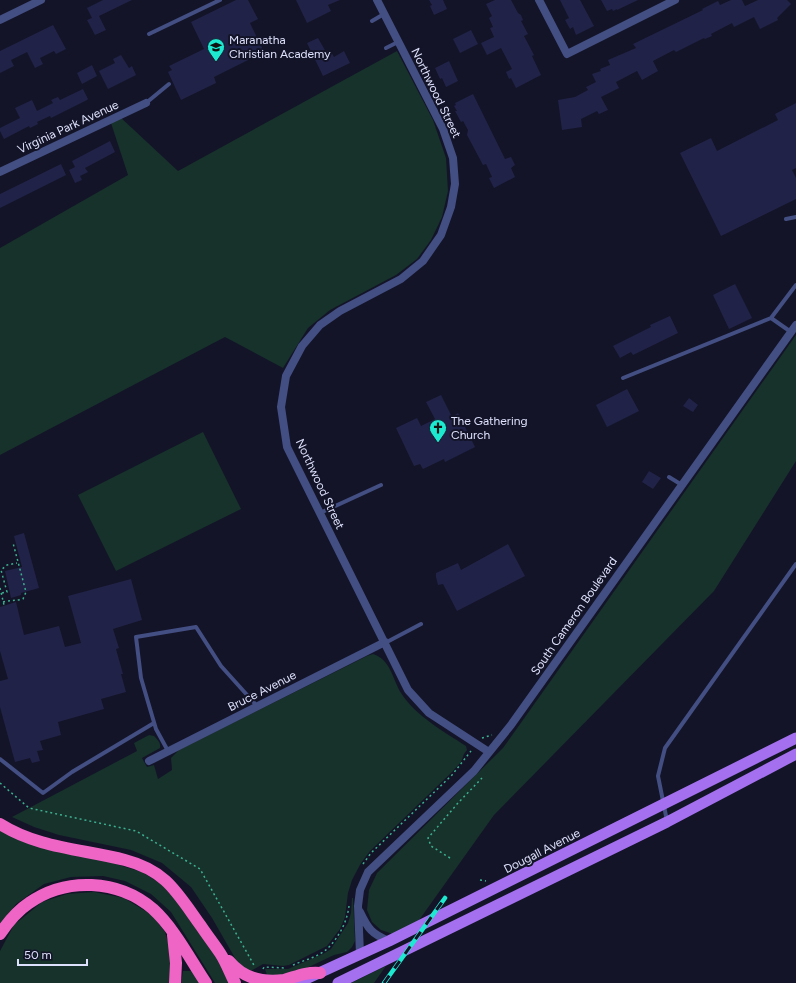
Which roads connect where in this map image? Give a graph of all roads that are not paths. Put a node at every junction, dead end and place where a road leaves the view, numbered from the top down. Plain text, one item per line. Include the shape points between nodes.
1 (41, 0) edge
2 (220, 0) edge
3 (377, 0) edge
4 (539, 0) edge
5 (675, 0) edge
6 (384, 14) junction
7 (0, 20) edge
8 (372, 21) dead end
9 (148, 34) dead end
10 (398, 42) junction
11 (386, 48) dead end
12 (169, 84) dead end
13 (146, 103) joint
14 (0, 172) edge
15 (796, 217) edge
16 (786, 219) dead end
17 (796, 285) edge
18 (771, 318) junction
19 (796, 325) edge
20 (791, 332) junction
21 (622, 378) dead end
22 (669, 477) dead end
23 (381, 485) dead end
24 (682, 485) junction
25 (320, 513) junction
26 (796, 564) edge
27 (421, 624) dead end
28 (385, 643) junction
29 (257, 707) junction
30 (154, 723) junction
31 (796, 738) edge
32 (168, 751) junction
33 (488, 752) junction
34 (796, 754) edge
35 (0, 759) edge
36 (149, 761) dead end
37 (663, 805) junction
38 (667, 822) junction
39 (0, 824) edge
40 (358, 906) junction
41 (173, 932) junction
42 (0, 934) edge
43 (389, 942) junction
44 (221, 954) junction
45 (360, 954) junction
46 (320, 973) junction
47 (175, 983) edge
48 (206, 983) edge
49 (235, 983) edge
50 (297, 983) edge
51 (338, 983) edge

1 - 7 street
2 - 9 lane
3 - 6 street, Northwood Street
4 - 5 street via 567,54
6 - 8 lane
6 - 10 street, Northwood Street
10 - 11 lane
10 - 25 street, Northwood Street via 443,129 453,158 453,200 441,235 423,261 401,279 340,311 320,325 302,346 286,376 281,407 286,447
12 - 13 lane
13 - 14 street, Virginia Park Avenue
15 - 16 lane
17 - 18 lane
18 - 20 lane
18 - 21 lane
19 - 20 street, South Cameron Boulevard
20 - 24 street, South Cameron Boulevard
22 - 24 lane
23 - 25 lane
24 - 33 street, South Cameron Boulevard via 512,725
25 - 28 street, Northwood Street
26 - 37 lane via 665,748 658,776
27 - 28 lane
28 - 29 street, Bruce Avenue
28 - 33 street, Northwood Street via 408,690 429,713
29 - 30 lane via 221,666 196,627 136,637 141,678
29 - 32 street, Bruce Avenue
30 - 32 lane
30 - 35 lane via 72,772 43,793
31 - 37 main road, Dougall Avenue
32 - 36 street, Bruce Avenue
33 - 40 street, South Cameron Boulevard via 474,771 368,872 360,890
34 - 38 main road
37 - 38 lane
37 - 43 main road, Dougall Avenue
38 - 51 main road
39 - 44 highway via 36,841 124,860 148,869 178,893
40 - 43 street via 370,930
40 - 45 street, South Cameron Boulevard
41 - 42 highway via 154,909 134,896 114,888 91,884 68,886 37,897 19,911
41 - 47 highway
41 - 48 highway
43 - 45 main road, Dougall Avenue
44 - 46 highway via 243,975 261,982 277,982 308,972
44 - 49 highway
45 - 46 main road, Dougall Avenue
46 - 50 main road, Dougall Avenue

